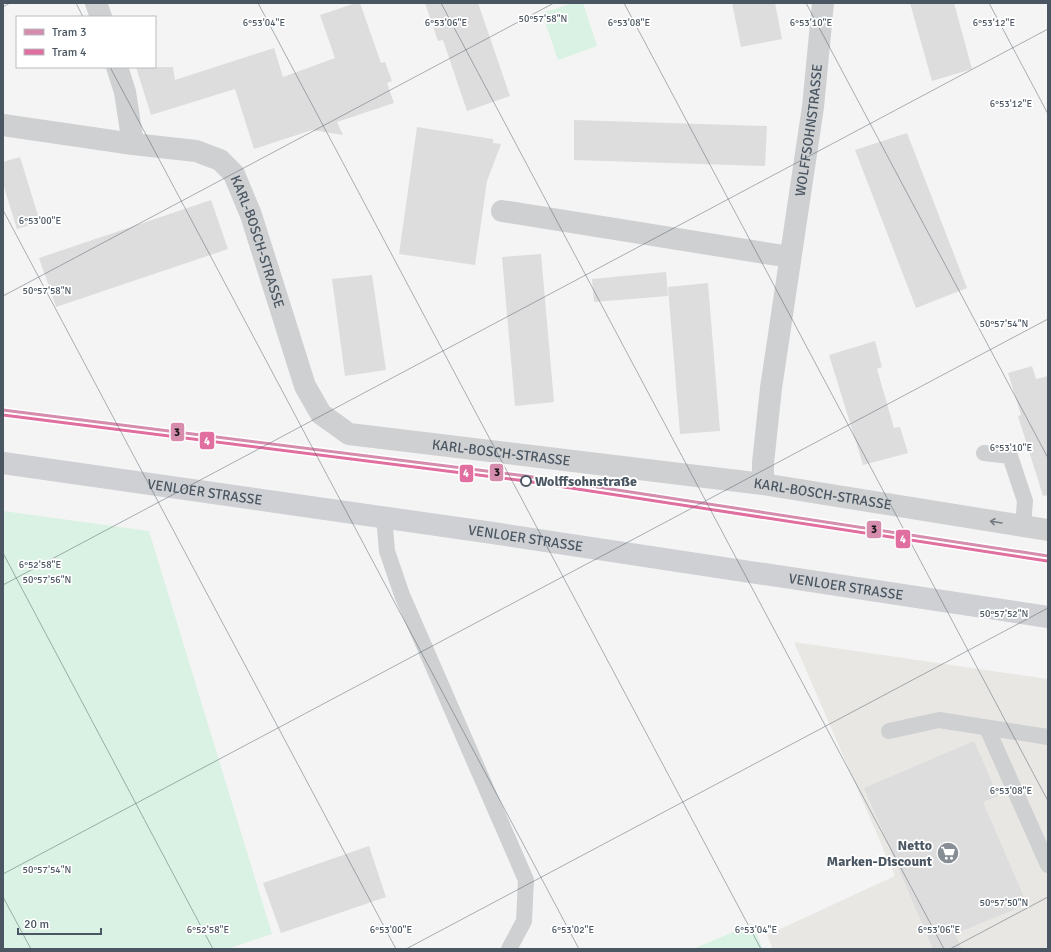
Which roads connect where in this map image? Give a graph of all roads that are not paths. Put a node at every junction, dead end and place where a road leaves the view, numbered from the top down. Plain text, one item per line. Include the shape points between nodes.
1 (96, 3) edge
2 (823, 3) edge
3 (101, 16) edge
4 (117, 68) edge
5 (3, 124) edge
6 (133, 144) junction
7 (502, 211) dead end
8 (790, 257) junction
9 (984, 453) dead end
10 (3, 463) edge
11 (763, 484) junction
12 (384, 517) junction
13 (1023, 526) junction
14 (1048, 530) edge
15 (1048, 617) edge
16 (987, 728) junction
17 (889, 731) dead end
18 (1048, 737) edge
19 (1048, 865) edge
20 (509, 949) edge

1 - 3 street
2 - 8 street, WOLFFSOHNSTRASSE via 813,107
4 - 6 street via 126,92
5 - 6 street, KARL-BOSCH-STRASSE
6 - 11 street, KARL-BOSCH-STRASSE via 196,151 220,160 234,174 251,215 305,386 321,414 349,434
7 - 8 street
8 - 11 street, WOLFFSOHNSTRASSE via 771,388
9 - 13 lane via 1010,456 1025,501
10 - 12 main road, VENLOER STRASSE
13 -> 11 street, KARL-BOSCH-STRASSE
12 - 15 main road, VENLOER STRASSE
12 - 20 lane via 387,551 402,596 526,880 524,921
13 - 14 street, KARL-BOSCH-STRASSE
16 - 17 lane via 939,720
16 - 18 lane
16 - 19 lane

